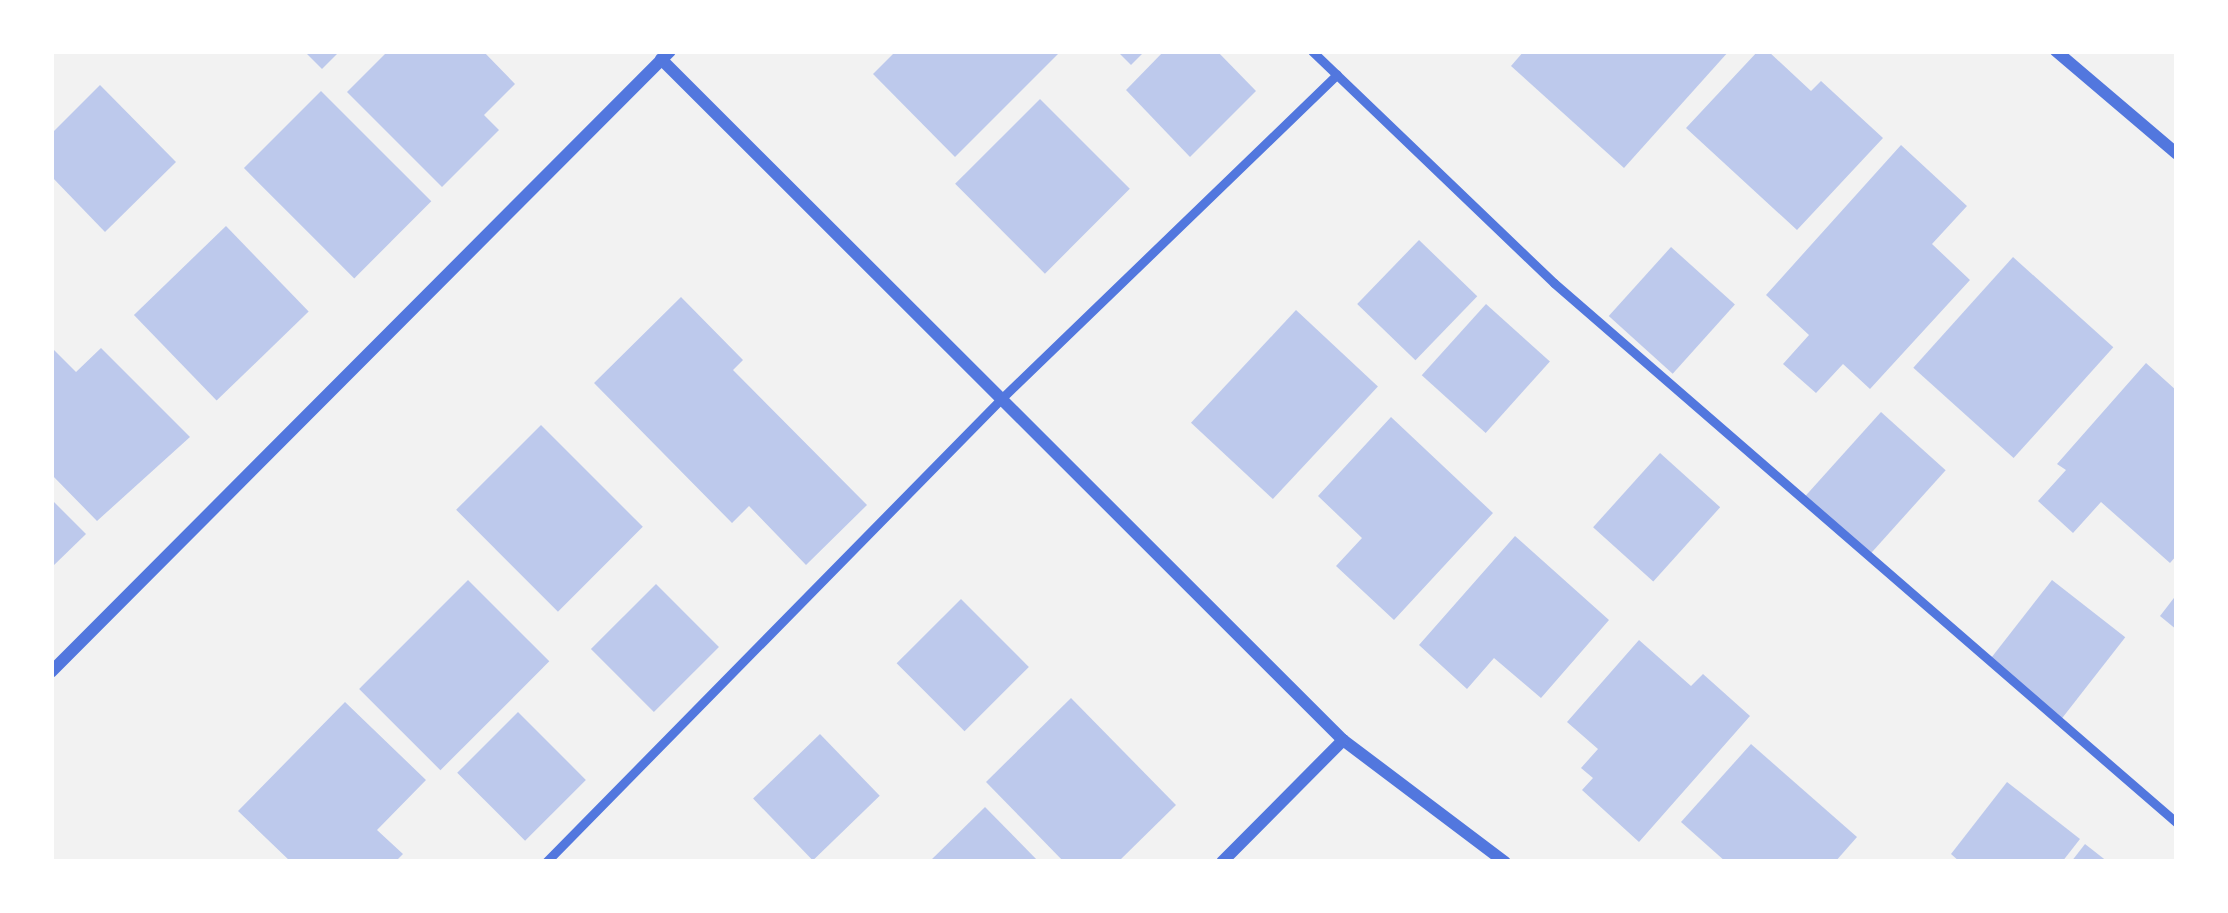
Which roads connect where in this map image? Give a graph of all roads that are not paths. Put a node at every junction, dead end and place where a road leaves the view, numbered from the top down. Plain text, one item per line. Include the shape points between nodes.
1 (1312, 51) edge
2 (2056, 51) edge
3 (666, 55) edge
4 (1337, 75) junction
5 (2177, 154) edge
6 (1001, 399) junction
7 (51, 672) edge
8 (1343, 740) junction
9 (2177, 824) edge
10 (546, 862) edge
11 (1222, 862) edge
12 (1505, 862) edge

1 - 4 lane
2 - 5 street
3 - 6 street
3 - 7 street
4 - 6 lane
4 - 9 lane via 1555,284
6 - 8 street
6 - 10 lane
8 - 11 street
8 - 12 street

